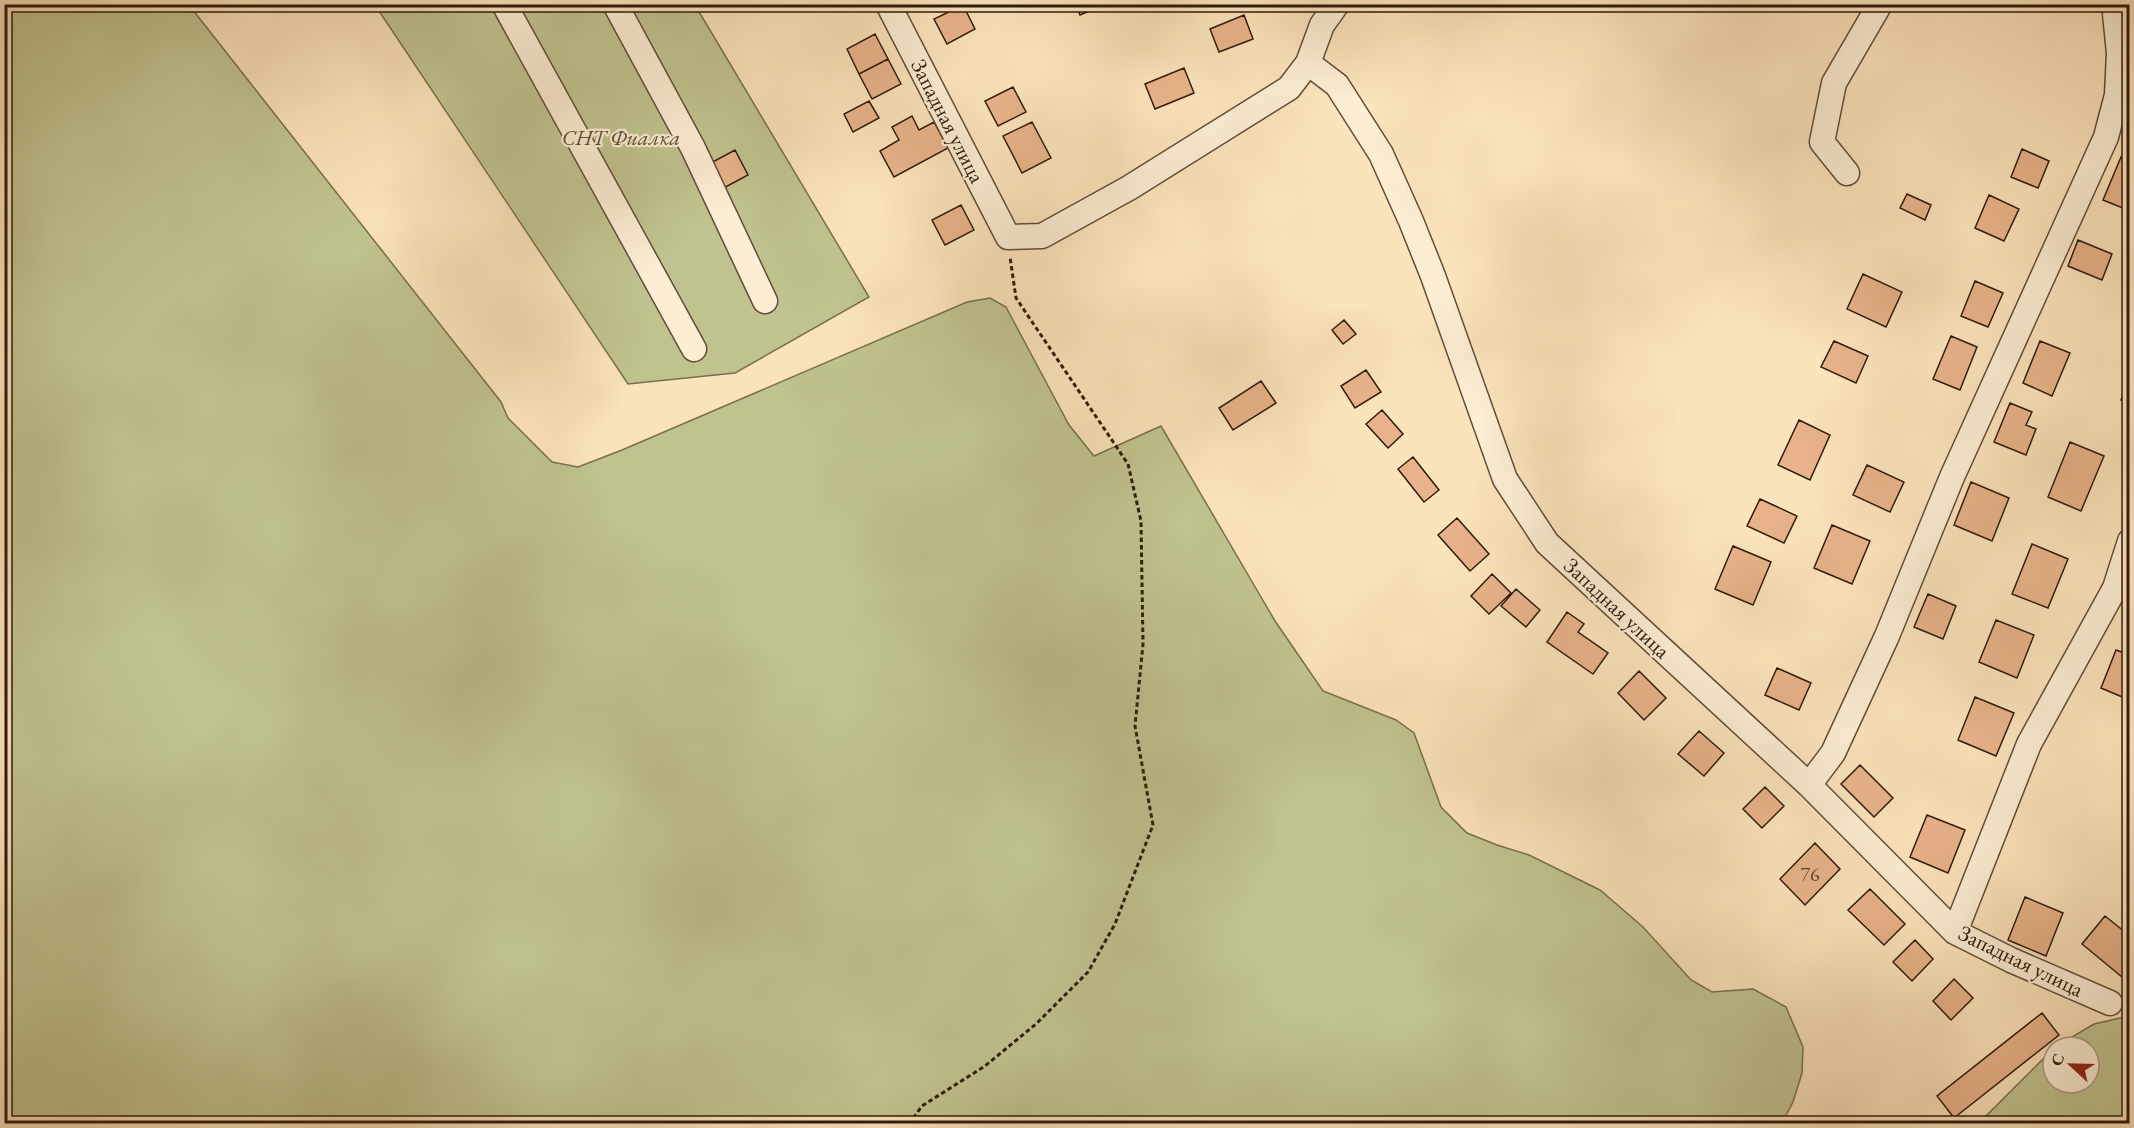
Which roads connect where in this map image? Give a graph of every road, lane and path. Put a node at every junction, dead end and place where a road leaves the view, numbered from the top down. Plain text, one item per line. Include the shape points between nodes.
1 (504, 4) edge
2 (615, 4) edge
3 (888, 4) edge
4 (1337, 4) edge
5 (1880, 4) edge
6 (2114, 4) edge
7 (1319, 33) junction
8 (1308, 63) junction
9 (1330, 80) junction
10 (1289, 88) junction
11 (1847, 172) dead end
12 (1008, 237) junction
13 (765, 301) dead end
14 (694, 349) dead end
15 (2130, 541) edge
16 (1809, 785) junction
17 (1955, 932) junction
18 (2110, 1003) dead end
19 (909, 1124) edge

1 - 14 street
2 - 13 street via 693,148
3 - 12 street, Западная улица
4 - 7 street
5 - 11 street via 1834,83 1822,142
6 - 16 street via 2119,53 2117,95 2106,137 1952,477 1882,647 1833,753
7 - 8 street
7 - 9 street
8 - 9 street, Западная улица
8 - 10 street
9 - 10 street
9 - 16 street, Западная улица via 1381,154 1424,254 1505,479 1547,543
10 - 12 street via 1128,188 1042,236
12 - 19 path via 1016,298 1128,464 1141,521 1143,645 1135,726 1153,825 1115,924 1088,972 1036,1024 985,1066 922,1106
15 - 17 street via 2115,588 2029,744
16 - 17 street, Западная улица
17 - 18 street, Западная улица

